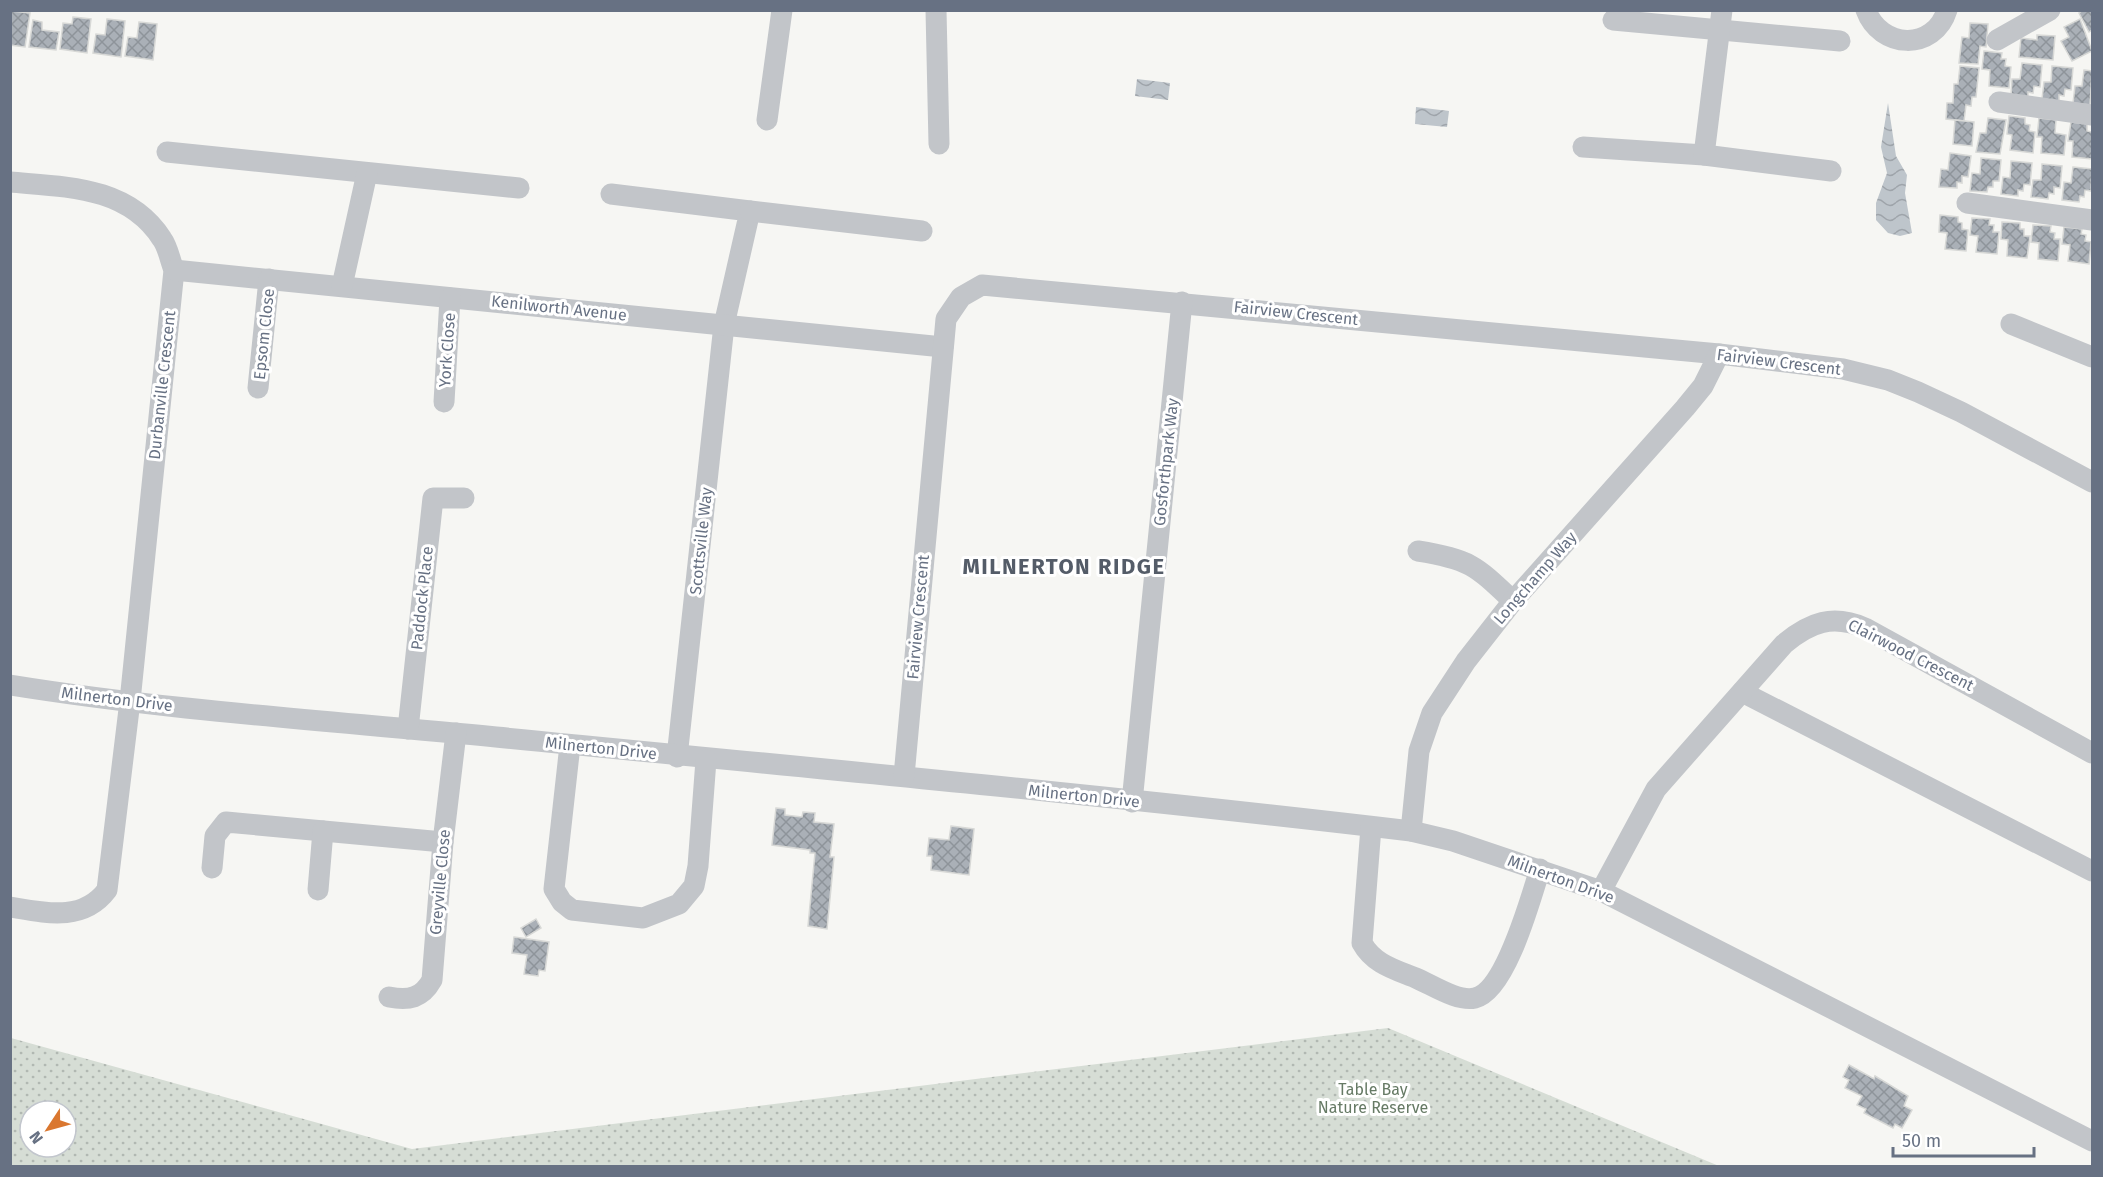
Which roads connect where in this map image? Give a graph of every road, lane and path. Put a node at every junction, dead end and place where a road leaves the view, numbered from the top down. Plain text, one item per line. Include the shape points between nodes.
1 (782, 10) edge
2 (936, 10) edge
3 (1854, 10) edge
4 (1947, 10) edge
5 (2050, 10) edge
6 (1870, 19) edge
7 (1612, 20) dead end
8 (1721, 20) edge
9 (1997, 40) dead end
10 (1840, 41) dead end
11 (2000, 102) dead end
12 (2092, 115) edge
13 (767, 120) dead end
14 (939, 144) dead end
15 (1583, 147) dead end
16 (167, 152) dead end
17 (1704, 155) junction
18 (1831, 171) dead end
19 (367, 173) junction
20 (10, 182) edge
21 (519, 188) dead end
22 (611, 194) dead end
23 (1967, 203) dead end
24 (750, 211) junction
25 (2092, 220) edge
26 (922, 231) dead end
27 (174, 270) junction
28 (269, 279) junction
29 (342, 286) junction
30 (450, 298) junction
31 (1182, 302) junction
32 (2011, 324) dead end
33 (724, 325) junction
34 (943, 347) junction
35 (1719, 354) junction
36 (2092, 357) edge
37 (258, 388) dead end
38 (444, 402) dead end
39 (2092, 482) edge
40 (464, 498) dead end
41 (1419, 551) dead end
42 (1513, 601) junction
43 (10, 685) edge
44 (1742, 692) junction
45 (130, 701) junction
46 (408, 729) junction
47 (456, 733) junction
48 (570, 745) junction
49 (2092, 753) edge
50 (677, 757) junction
51 (706, 760) junction
52 (904, 776) junction
53 (1132, 802) junction
54 (1371, 827) junction
55 (323, 831) junction
56 (1411, 831) junction
57 (443, 842) junction
58 (213, 868) dead end
59 (1540, 869) junction
60 (2092, 871) edge
61 (318, 890) dead end
62 (1601, 891) junction
63 (10, 907) edge
64 (389, 997) dead end
65 (2092, 1141) edge

1 - 13 street
2 - 14 street
3 - 6 street
4 - 6 street via 1937,29 1914,41 1888,37
5 - 9 street
7 - 8 street
8 - 10 street
8 - 17 street
11 - 12 street
15 - 17 street
16 - 19 street
17 - 18 street
19 - 21 street
19 - 29 street
20 - 27 street, Durbanville Crescent via 89,189 117,199 137,211 163,239
22 - 24 street
23 - 25 street
24 - 26 street
24 - 33 street, Scottsville Way
27 - 28 street, Kenilworth Avenue
27 - 45 street, Durbanville Crescent
28 - 29 street, Kenilworth Avenue
28 - 37 street, Epsom Close
29 - 30 street, Kenilworth Avenue
30 - 33 street, Kenilworth Avenue
30 - 38 street, York Close
31 - 34 street, Fairview Crescent via 982,285 961,297 951,309
31 - 35 street, Fairview Crescent
31 - 53 street, Gosforthpark Way
32 - 36 street
33 - 34 street, Kenilworth Avenue
33 - 50 street, Scottsville Way
34 - 52 street, Fairview Crescent
35 - 39 street, Fairview Crescent via 1843,369 1888,380 1961,412
35 - 42 street, Longchamp Way via 1703,386 1685,408
40 - 46 street, Paddock Place via 433,498
41 - 42 street via 1455,556 1469,563
42 - 56 street, Longchamp Way via 1466,661 1426,725 1419,750
43 - 45 street, Milnerton Drive
44 - 49 street, Clairwood Crescent via 1800,631 1845,619
44 - 60 street
44 - 62 street, Clairwood Crescent via 1656,789
45 - 46 street, Milnerton Drive
45 - 63 street via 107,890 79,912
46 - 47 street, Milnerton Drive
47 - 48 street, Milnerton Drive
47 - 57 street, Greyville Close
48 - 50 street, Milnerton Drive
48 - 51 street via 554,889 572,910 643,918 679,904 694,886
50 - 51 street, Milnerton Drive
51 - 52 street, Milnerton Drive
52 - 53 street, Milnerton Drive
53 - 54 street, Milnerton Drive
54 - 56 street, Milnerton Drive
54 - 59 street via 1362,943 1375,961 1458,996 1474,998 1494,984 1519,933
55 - 57 street
55 - 58 street via 226,822 215,836
55 - 61 street
56 - 59 street, Milnerton Drive
57 - 64 street, Greyville Close via 432,980 407,1000
59 - 62 street, Milnerton Drive
62 - 65 street, Milnerton Drive

